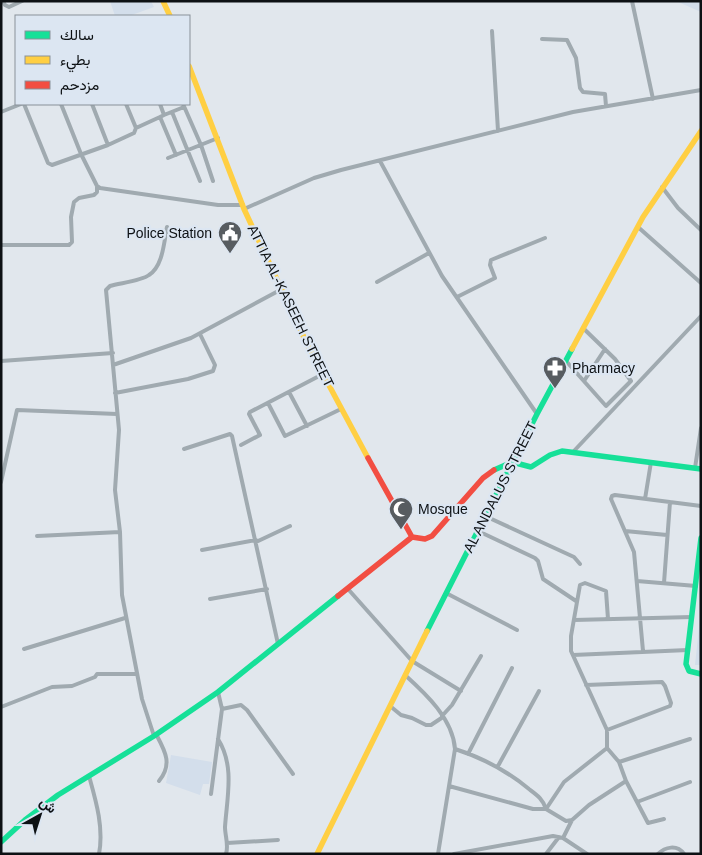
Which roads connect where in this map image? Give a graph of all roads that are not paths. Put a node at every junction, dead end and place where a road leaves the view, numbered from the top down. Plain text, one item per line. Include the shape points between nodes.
1 (3, 1) edge
2 (22, 1) edge
3 (163, 1) edge
4 (632, 1) edge
5 (170, 15) edge
6 (492, 32) dead end
7 (542, 38) dead end
8 (190, 74) edge
9 (701, 90) edge
10 (653, 99) junction
11 (19, 105) edge
12 (22, 105) edge
13 (61, 105) edge
14 (92, 105) edge
15 (126, 105) edge
16 (160, 105) edge
17 (184, 105) edge
18 (606, 106) junction
19 (1, 112) edge
20 (172, 112) junction
21 (162, 116) junction
22 (136, 128) junction
23 (498, 131) junction
24 (701, 131) edge
25 (218, 138) junction
26 (108, 145) junction
27 (201, 145) junction
28 (188, 151) junction
29 (81, 154) junction
30 (176, 155) junction
31 (168, 158) dead end
32 (380, 161) junction
33 (200, 181) dead end
34 (214, 181) dead end
35 (97, 186) junction
36 (662, 187) junction
37 (244, 207) junction
38 (167, 227) dead end
39 (638, 227) junction
40 (701, 230) edge
41 (545, 238) dead end
42 (1, 245) edge
43 (429, 253) junction
44 (377, 282) dead end
45 (701, 283) edge
46 (282, 289) junction
47 (457, 297) junction
48 (701, 316) edge
49 (583, 328) junction
50 (200, 334) junction
51 (605, 349) junction
52 (113, 353) junction
53 (1, 361) edge
54 (566, 361) junction
55 (113, 365) junction
56 (323, 374) junction
57 (584, 380) junction
58 (289, 392) junction
59 (115, 393) junction
60 (268, 402) junction
61 (341, 409) junction
62 (117, 414) junction
63 (537, 414) junction
64 (307, 426) junction
65 (701, 428) edge
66 (241, 445) dead end
67 (184, 449) dead end
68 (573, 452) junction
69 (512, 462) junction
70 (651, 462) junction
71 (698, 469) edge
72 (1, 482) edge
73 (645, 499) junction
74 (670, 502) junction
75 (701, 506) edge
76 (485, 516) junction
77 (290, 526) dead end
78 (478, 531) junction
79 (626, 531) junction
80 (120, 532) junction
81 (667, 535) junction
82 (37, 536) dead end
83 (412, 537) junction
84 (701, 538) edge
85 (256, 541) junction
86 (202, 550) dead end
87 (580, 564) dead end
88 (636, 581) junction
89 (664, 583) junction
90 (696, 586) junction
91 (267, 589) junction
92 (348, 589) junction
93 (446, 593) junction
94 (210, 599) dead end
95 (576, 601) junction
96 (125, 618) junction
97 (640, 618) junction
98 (692, 618) junction
99 (608, 619) junction
100 (574, 620) junction
101 (517, 630) dead end
102 (278, 645) junction
103 (24, 649) dead end
104 (688, 650) junction
105 (643, 651) junction
106 (573, 655) junction
107 (481, 656) dead end
108 (412, 661) junction
109 (512, 668) dead end
110 (137, 674) junction
111 (701, 674) edge
112 (405, 675) junction
113 (586, 685) junction
114 (461, 691) junction
115 (539, 691) dead end
116 (218, 692) junction
117 (390, 706) junction
118 (1, 707) edge
119 (222, 709) junction
120 (442, 716) junction
121 (606, 730) junction
122 (155, 735) junction
123 (218, 739) junction
124 (690, 739) dead end
125 (607, 748) junction
126 (455, 749) junction
127 (468, 754) junction
128 (620, 762) junction
129 (498, 766) junction
130 (293, 774) dead end
131 (89, 776) junction
132 (159, 781) dead end
133 (626, 781) junction
134 (690, 782) dead end
135 (449, 786) junction
136 (211, 794) dead end
137 (637, 802) junction
138 (546, 809) junction
139 (664, 819) dead end
140 (572, 820) junction
141 (561, 837) junction
142 (278, 840) dead end
143 (1, 842) edge
144 (227, 843) junction
145 (99, 854) edge
146 (226, 854) edge
147 (317, 854) edge
148 (438, 854) edge
149 (454, 854) edge
150 (546, 854) edge
151 (587, 854) edge
152 (658, 854) edge
153 (684, 854) edge

1 - 2 street via 9,7
3 - 5 main road
4 - 10 street
6 - 23 street
7 - 18 street via 567,40 576,58 580,88 583,92 605,94
8 - 25 main road, ATTIA AL-KASEEH STREET
9 - 10 street
10 - 18 street
11 - 19 street
12 - 29 street via 48,163 52,165
13 - 29 street
14 - 26 street
15 - 22 street
16 - 21 street
17 - 20 street
17 - 27 street
18 - 23 street
20 - 21 street
20 - 28 street
21 - 22 street
21 - 30 street
22 - 26 street via 134,133
23 - 32 street
24 - 36 main road, AL ANDALUS STREET
25 - 27 street
25 - 37 main road, ATTIA AL-KASEEH STREET
26 - 29 street
27 - 28 street
27 - 34 street
28 - 30 street
28 - 33 street
29 - 35 street
30 - 31 street
32 - 37 street via 314,178
32 - 43 street
35 - 37 street
35 - 42 street via 94,195 74,202 70,245
36 - 39 main road, AL ANDALUS STREET
36 - 40 street
37 - 46 main road, ATTIA AL-KASEEH STREET
38 - 52 street via 156,269 147,276 106,290
39 - 45 street
39 - 49 main road, AL ANDALUS STREET
41 - 47 street via 491,260 495,278
43 - 44 street
43 - 47 street
46 - 50 street
46 - 56 main road, ATTIA AL-KASEEH STREET
47 - 63 street
48 - 68 street
49 - 51 street
49 - 54 main road, AL ANDALUS STREET
50 - 55 street
50 - 59 street via 215,365 213,371
51 - 57 street
51 - 57 street via 631,381 607,406
52 - 53 street
52 - 55 street
54 - 57 street
54 - 63 main road, AL ANDALUS STREET
55 - 59 street
56 - 58 street
56 - 61 main road, ATTIA AL-KASEEH STREET
58 - 60 street
58 - 64 street
59 - 62 street
60 - 64 street via 284,435
60 - 66 street via 249,414 260,435
61 - 64 street
61 - 83 main road, ATTIA AL-KASEEH STREET
62 - 72 street via 17,410
62 - 80 street via 115,490
63 - 69 main road, AL ANDALUS STREET
65 - 71 street
67 - 85 street via 232,436
68 - 69 main road via 556,452 531,467
68 - 70 main road
69 - 76 main road, AL ANDALUS STREET
69 - 83 main road via 483,478 432,536 425,539
70 - 71 main road
70 - 73 street
73 - 74 street
73 - 79 street via 612,496
74 - 75 street
74 - 81 street
76 - 78 main road, AL ANDALUS STREET
76 - 87 street via 574,557
77 - 85 street
78 - 93 main road, AL ANDALUS STREET
78 - 95 street via 538,560 542,579
79 - 81 street
79 - 88 street via 634,552
80 - 82 street
80 - 96 street
81 - 89 street
83 - 92 main road
84 - 90 main road
85 - 86 street
85 - 91 street
88 - 89 street
88 - 97 street
89 - 90 street
90 - 98 main road
91 - 94 street
91 - 102 street
92 - 102 main road
92 - 108 street
93 - 101 street
93 - 108 main road, AL ANDALUS STREET
95 - 99 street via 582,583 604,590
95 - 100 street
96 - 103 street
96 - 110 street
97 - 98 street
97 - 99 street
97 - 105 street
98 - 104 main road
99 - 100 street
100 - 106 street
102 - 116 main road
104 - 105 street
104 - 111 main road via 687,669
105 - 106 street
106 - 113 street
107 - 114 street
108 - 112 main road, AL ANDALUS STREET
108 - 114 street
109 - 127 street
110 - 118 street via 97,674 75,685 52,687
110 - 122 street
112 - 117 main road, AL ANDALUS STREET
112 - 120 street via 434,702
113 - 121 street
113 - 121 street via 662,682 665,686 670,706
114 - 120 street
115 - 129 street
116 - 119 street
116 - 122 main road
117 - 120 street via 401,715 426,725
117 - 147 main road, AL ANDALUS STREET
119 - 123 street
119 - 130 street via 241,705 247,710
120 - 126 street
121 - 125 street
122 - 131 main road
122 - 132 street via 167,757
123 - 136 street
123 - 144 street via 227,756
124 - 128 street
125 - 128 street
125 - 138 street via 564,782
126 - 127 street
126 - 135 street
127 - 129 street
128 - 133 street
129 - 138 street via 543,801
131 - 143 main road via 44,805
131 - 145 street via 101,832
133 - 137 street
133 - 140 street
134 - 137 street
135 - 138 street via 533,809
135 - 148 street
137 - 139 street via 648,823
138 - 140 street via 566,821
140 - 141 street
141 - 149 street
141 - 150 street
141 - 151 street
142 - 144 street
144 - 146 street
152 - 153 street via 667,848 681,850

